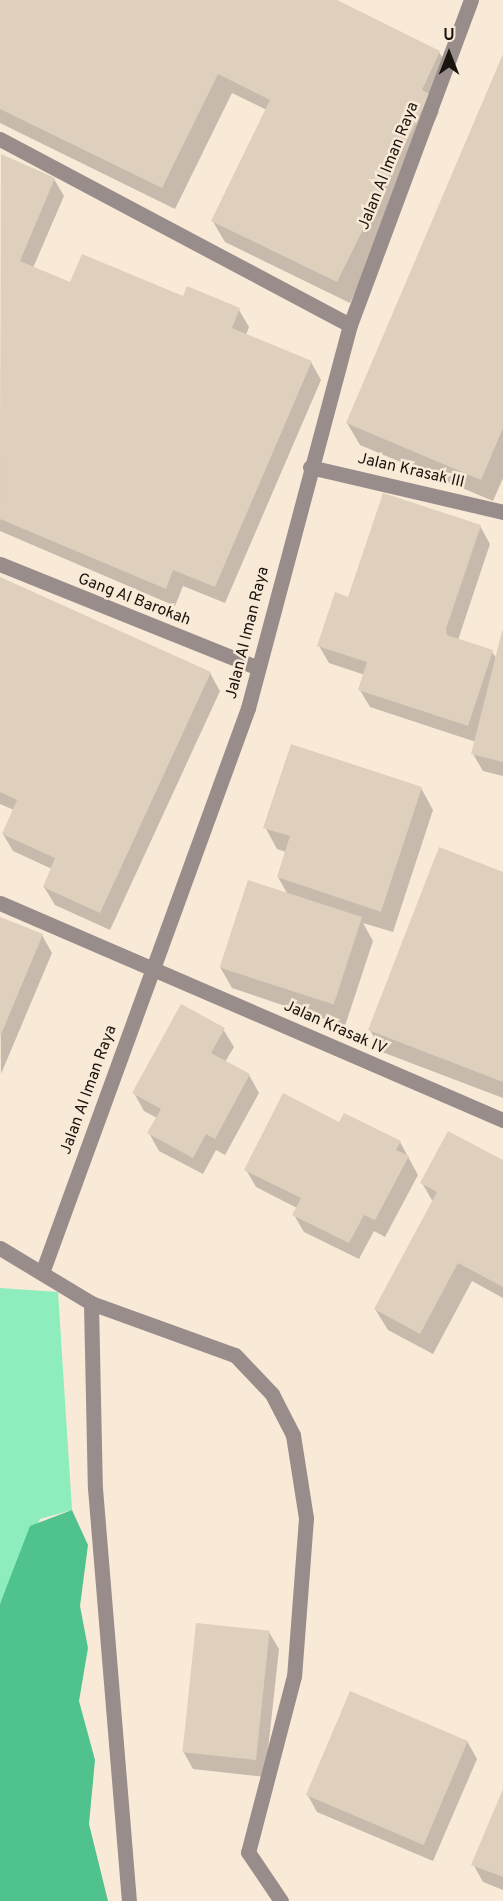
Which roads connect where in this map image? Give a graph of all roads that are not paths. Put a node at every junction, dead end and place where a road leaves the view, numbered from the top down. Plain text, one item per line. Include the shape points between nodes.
1 (471, 0) edge
2 (0, 139) edge
3 (350, 325) junction
4 (310, 467) junction
5 (503, 512) edge
6 (0, 564) edge
7 (256, 667) junction
8 (0, 903) edge
9 (151, 972) junction
10 (503, 1120) edge
11 (0, 1248) edge
12 (43, 1270) junction
13 (91, 1303) junction
14 (129, 1901) edge
15 (281, 1901) edge

1 - 3 street, Jalan Al Iman Raya
2 - 3 street
3 - 4 street, Jalan Al Iman Raya
4 - 5 street, Jalan Krasak III
4 - 7 street, Jalan Al Iman Raya
6 - 7 street, Gang Al Barokah
7 - 9 street, Jalan Al Iman Raya via 208,825
8 - 9 street, Jalan Krasak IV
9 - 10 street, Jalan Krasak IV
9 - 12 street, Jalan Al Iman Raya
11 - 12 street
12 - 13 street
13 - 14 street via 95,1488
13 - 15 street via 235,1355 272,1394 293,1435 306,1518 294,1676 248,1852

